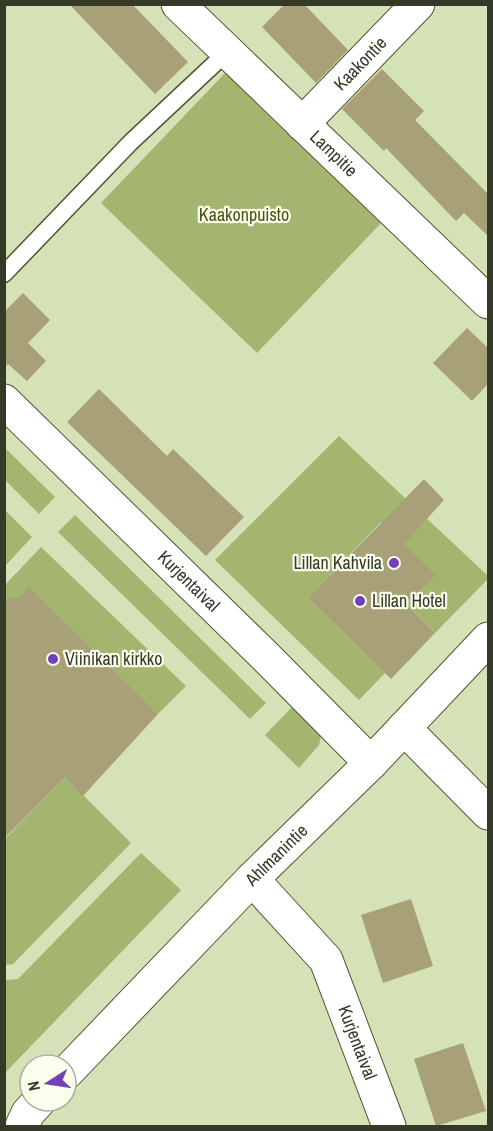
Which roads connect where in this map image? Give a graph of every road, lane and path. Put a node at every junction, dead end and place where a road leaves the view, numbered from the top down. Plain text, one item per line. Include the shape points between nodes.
1 (178, 4) edge
2 (418, 4) edge
3 (226, 53) junction
4 (302, 124) junction
5 (4, 274) edge
6 (489, 302) edge
7 (4, 401) edge
8 (489, 639) edge
9 (405, 728) junction
10 (371, 763) junction
11 (489, 813) edge
12 (252, 879) junction
13 (78, 1060) edge
14 (389, 1126) edge

1 - 3 street, Lampitie
2 - 4 street, Kaakontie
3 - 4 street, Lampitie
3 - 5 lane via 131,142
4 - 6 street, Lampitie
7 - 10 street, Kurjentaival
8 - 9 street, Ahlmanintie
9 - 10 street, Ahlmanintie
9 - 11 street
10 - 12 street, Ahlmanintie
12 - 13 street, Ahlmanintie
12 - 14 street, Kurjentaival via 326,960

